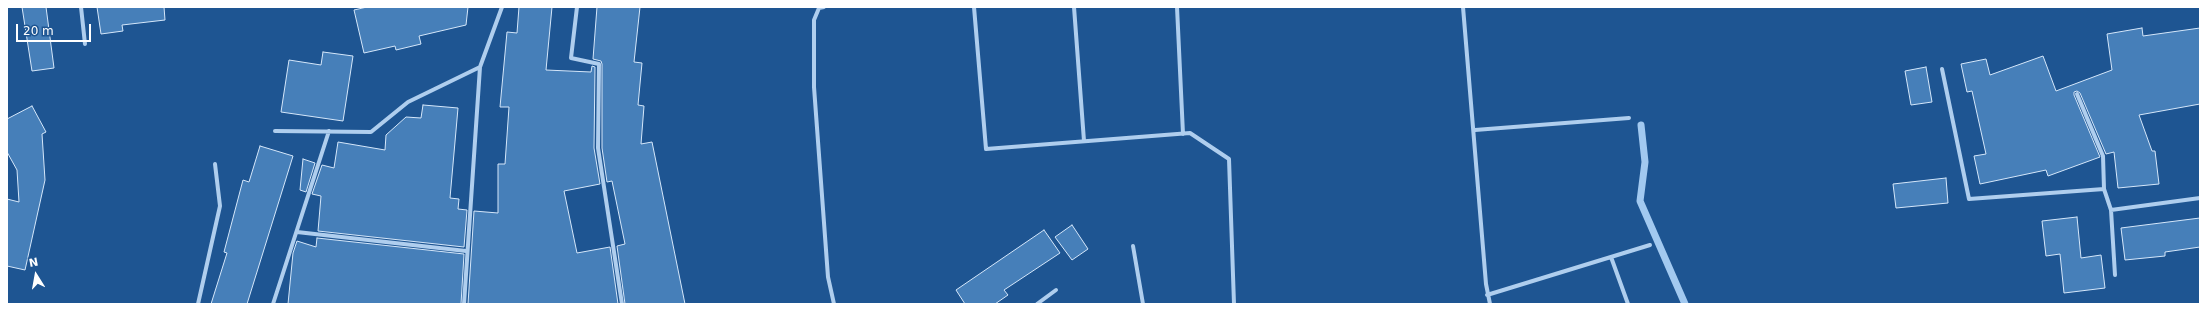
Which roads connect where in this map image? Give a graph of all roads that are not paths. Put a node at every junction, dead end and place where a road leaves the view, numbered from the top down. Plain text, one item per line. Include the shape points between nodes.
1 (81, 7) edge
2 (502, 7) edge
3 (577, 7) edge
4 (824, 7) edge
5 (974, 7) edge
6 (1074, 7) edge
7 (1177, 7) edge
8 (1463, 7) edge
9 (85, 44) dead end
10 (480, 67) junction
11 (1942, 68) dead end
12 (2077, 94) dead end
13 (1629, 118) dead end
14 (1475, 130) junction
15 (275, 131) dead end
16 (329, 131) junction
17 (1183, 134) junction
18 (1084, 141) junction
19 (215, 164) dead end
20 (2104, 189) junction
21 (2200, 198) edge
22 (2111, 210) junction
23 (297, 232) junction
24 (1650, 245) dead end
25 (1134, 246) dead end
26 (466, 251) junction
27 (1611, 257) junction
28 (2115, 275) dead end
29 (1056, 290) dead end
30 (1487, 295) junction
31 (198, 304) edge
32 (274, 304) edge
33 (464, 304) edge
34 (622, 304) edge
35 (834, 304) edge
36 (1037, 304) edge
37 (1143, 304) edge
38 (1234, 304) edge
39 (1490, 304) edge
40 (1628, 304) edge

1 - 9 street
2 - 10 street
3 - 34 street via 571,58 599,64 598,148
4 - 35 street via 819,8 814,20 814,87 828,277
5 - 18 street via 986,149
6 - 18 street
7 - 17 street
8 - 14 street
10 - 16 street via 408,102 371,132
10 - 26 street
11 - 20 street via 1969,199
12 - 20 street via 2102,156
13 - 14 street
14 - 30 street
15 - 16 street
16 - 23 street
17 - 18 street
17 - 38 street via 1190,133 1229,159
19 - 31 street via 220,206
20 - 22 street
21 - 22 street
22 - 28 street
23 - 26 street
23 - 32 street
24 - 27 street
25 - 37 street
26 - 33 street
27 - 30 street
27 - 40 street
29 - 36 street
30 - 39 street

